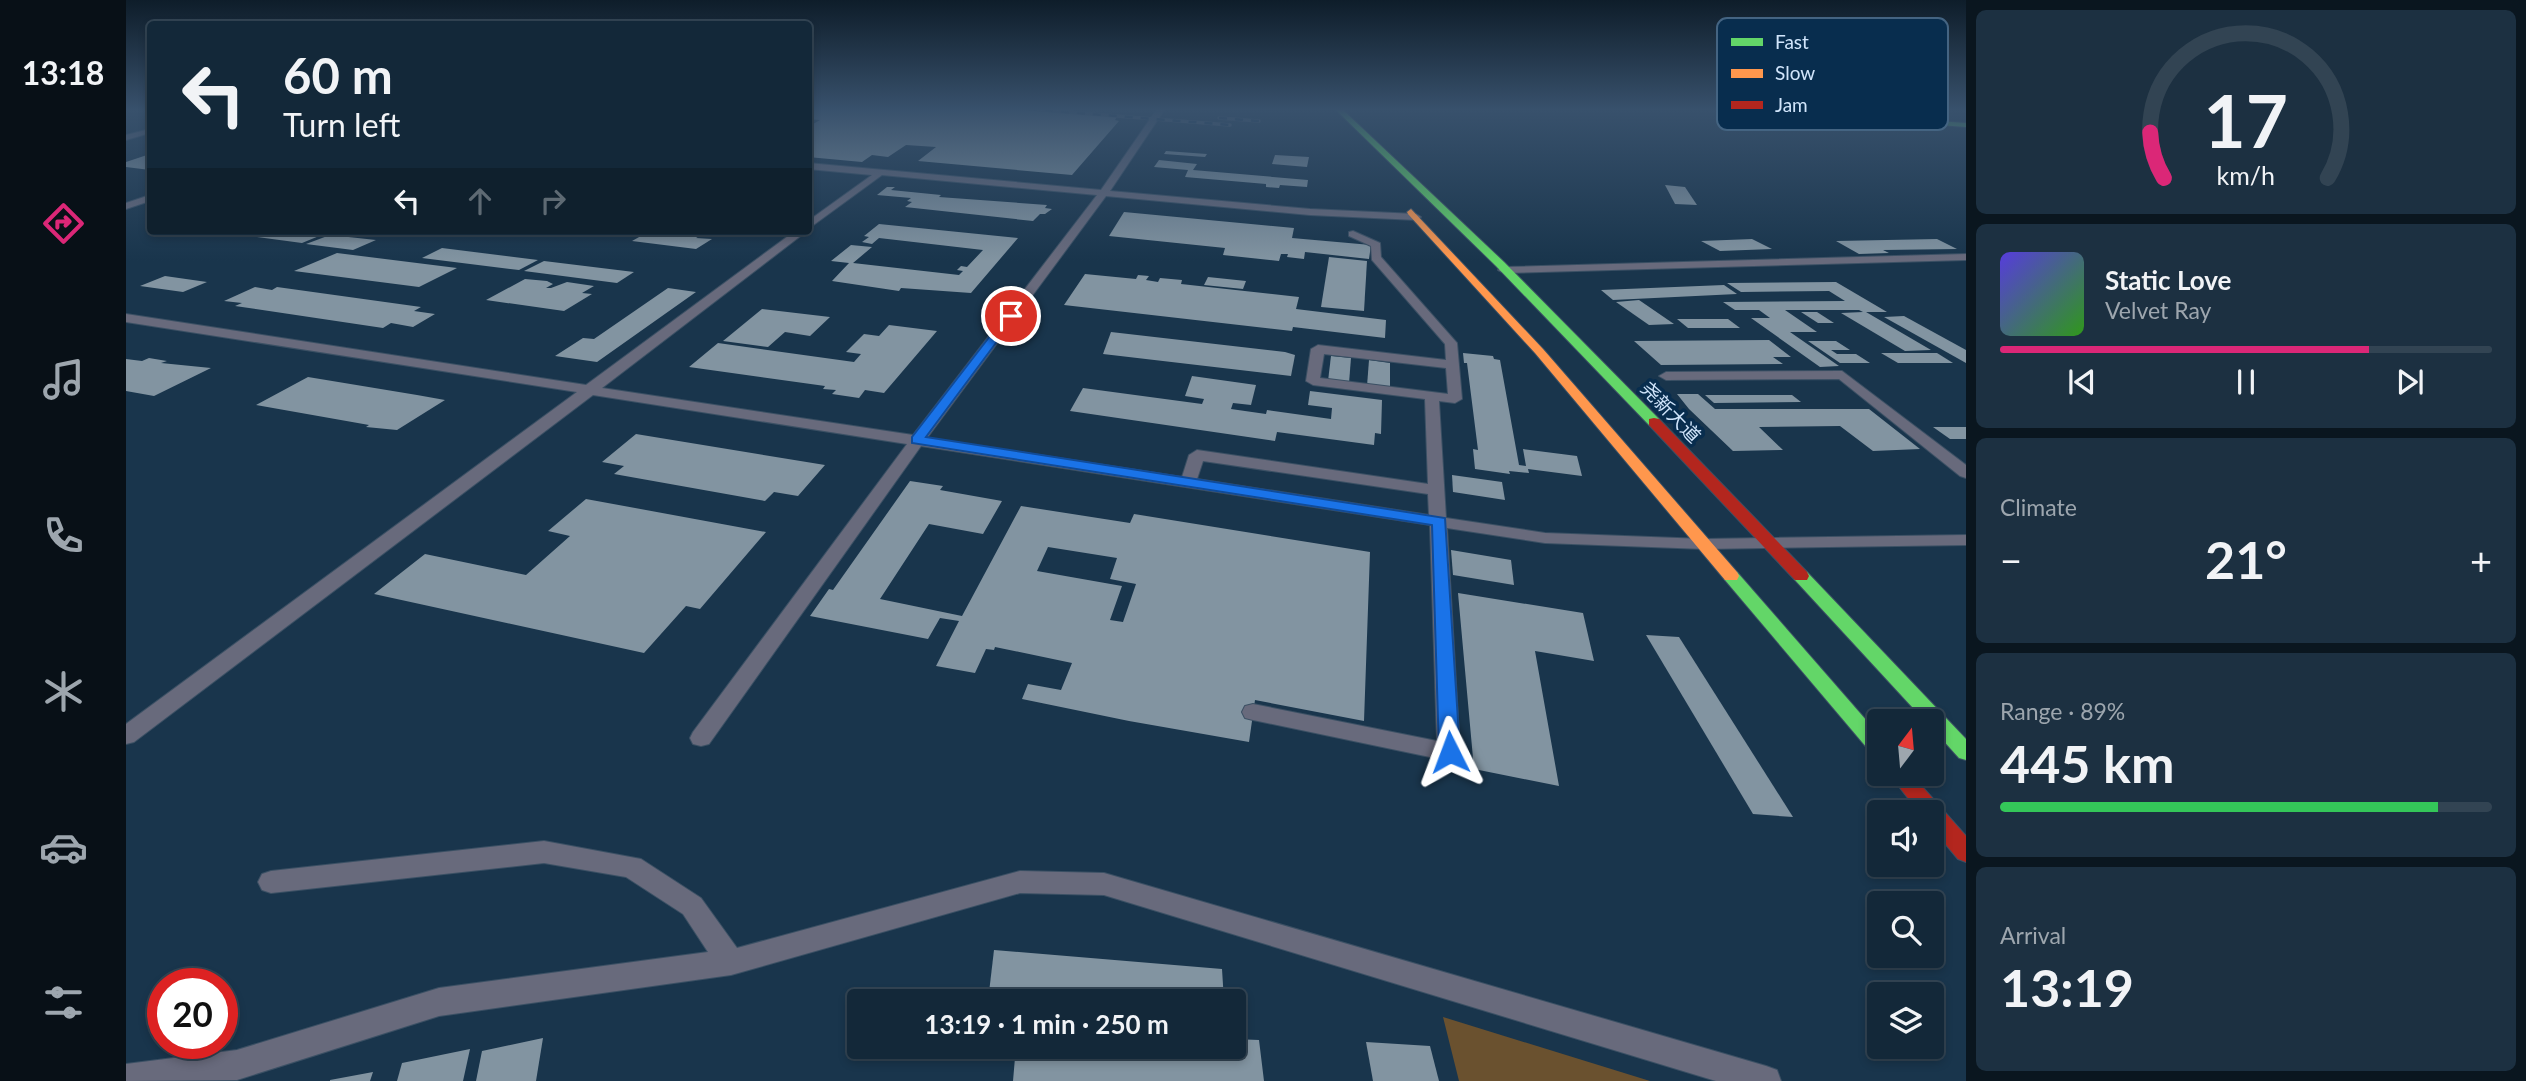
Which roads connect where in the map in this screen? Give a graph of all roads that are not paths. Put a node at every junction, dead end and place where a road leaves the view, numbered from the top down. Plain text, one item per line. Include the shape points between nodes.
1 (1127, 159) edge
2 (1393, 159) edge
3 (812, 166) edge
4 (880, 173) junction
5 (1104, 193) junction
6 (1399, 198) dead end
7 (147, 199) edge
8 (126, 206) edge
9 (1416, 217) junction
10 (812, 223) edge
11 (1353, 234) dead end
12 (797, 235) edge
13 (1966, 257) edge
14 (1504, 270) junction
15 (126, 318) edge
16 (1453, 365) junction
17 (1666, 376) dead end
18 (590, 389) junction
19 (1432, 396) junction
20 (917, 440) junction
21 (1966, 473) edge
22 (1188, 482) junction
23 (1437, 490) junction
24 (1439, 521) junction
25 (1966, 540) edge
26 (1704, 544) junction
27 (1768, 544) junction
28 (1253, 712) dead end
29 (1867, 735) edge
30 (126, 736) edge
31 (701, 738) dead end
32 (1966, 752) edge
33 (1909, 786) edge
34 (1966, 852) edge
35 (271, 882) dead end
36 (731, 962) junction
37 (126, 1079) edge
38 (1766, 1081) edge

1 - 5 lane
2 - 14 main road, 尧新大道
3 - 4 lane
4 - 5 lane
4 - 10 lane
5 - 9 lane
5 - 20 lane
6 - 9 main road
7 - 8 lane
9 - 26 main road via 1539,351
11 - 16 lane via 1376,245 1376,258 1451,343
12 - 18 lane
13 - 14 lane
14 - 27 main road, 尧新大道
15 - 18 lane
16 - 19 lane via 1455,399
16 - 19 lane via 1318,349 1313,381
17 - 21 lane via 1842,375
18 - 20 lane
18 - 30 lane
19 - 23 lane
20 - 22 lane
20 - 31 lane
22 - 23 lane via 1197,454
22 - 24 lane
23 - 24 lane
24 - 26 lane via 1545,538
24 - 28 lane via 1450,752
25 - 27 lane
26 - 27 lane
26 - 29 main road
27 - 32 main road, 尧新大道
33 - 34 main road
35 - 36 lane via 544,852 632,867 692,906
36 - 37 lane via 439,1002 237,1065
36 - 38 lane via 1020,882 1104,884

